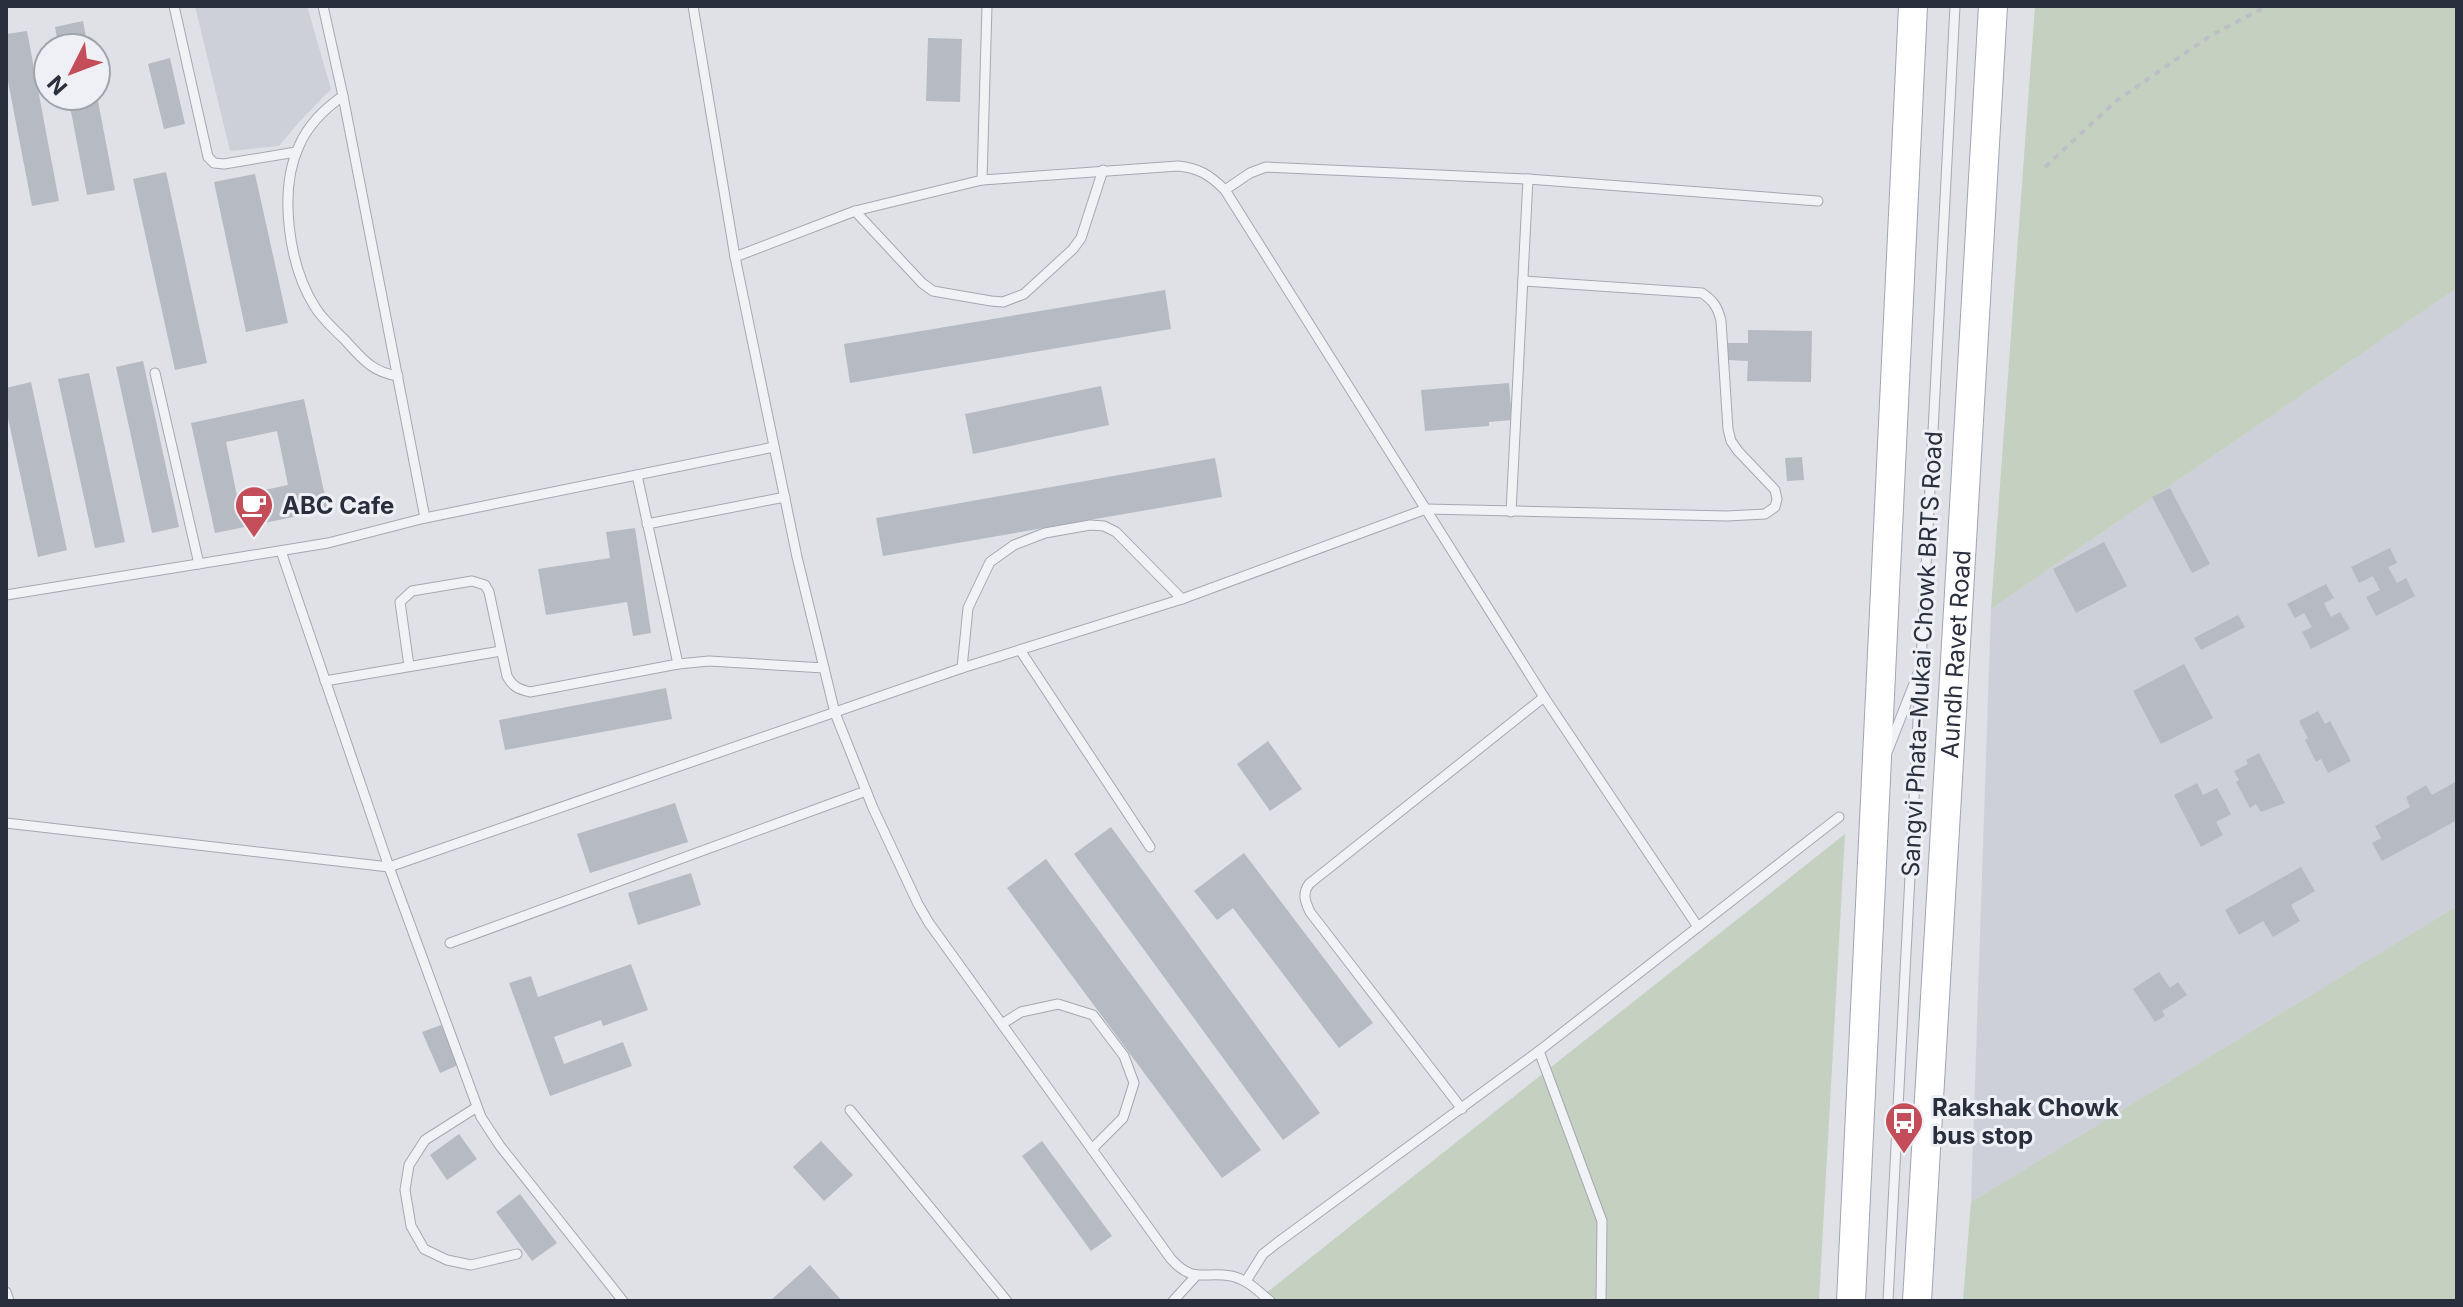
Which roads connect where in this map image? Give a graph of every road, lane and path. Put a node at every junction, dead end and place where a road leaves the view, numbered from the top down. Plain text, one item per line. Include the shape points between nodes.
1 (174, 6) edge
2 (323, 6) edge
3 (693, 6) edge
4 (987, 6) edge
5 (1913, 6) edge
6 (1955, 6) edge
7 (1993, 6) edge
8 (2267, 6) edge
9 (343, 96) junction
10 (296, 152) junction
11 (2045, 167) dead end
12 (1103, 170) junction
13 (1528, 179) junction
14 (982, 180) junction
15 (1225, 190) junction
16 (1818, 201) dead end
17 (855, 211) junction
18 (735, 257) junction
19 (1523, 281) junction
20 (155, 373) dead end
21 (398, 376) junction
22 (774, 447) junction
23 (637, 475) junction
24 (785, 497) junction
25 (1426, 509) junction
26 (1511, 512) junction
27 (425, 518) junction
28 (647, 524) junction
29 (281, 551) junction
30 (199, 564) junction
31 (6, 595) edge
32 (1182, 599) junction
33 (1020, 650) junction
34 (501, 651) junction
35 (678, 664) junction
36 (1922, 664) junction
37 (409, 666) junction
38 (824, 668) junction
39 (962, 668) junction
40 (325, 681) junction
41 (1544, 697) junction
42 (835, 713) junction
43 (1875, 782) junction
44 (866, 791) junction
45 (1839, 817) dead end
46 (6, 823) edge
47 (1150, 847) dead end
48 (389, 867) junction
49 (1698, 927) junction
50 (450, 943) dead end
51 (1002, 1024) junction
52 (1539, 1051) junction
53 (477, 1107) junction
54 (1462, 1109) junction
55 (850, 1110) dead end
56 (1092, 1149) junction
57 (517, 1254) dead end
58 (1195, 1277) junction
59 (1246, 1281) junction
60 (6, 1292) edge
61 (9, 1301) edge
62 (623, 1301) edge
63 (1007, 1301) edge
64 (1173, 1301) edge
65 (1270, 1301) edge
66 (1601, 1301) edge
67 (1851, 1301) edge
68 (1888, 1301) edge
69 (1917, 1301) edge

1 - 10 lane via 208,157 224,164
2 - 9 lane
3 - 18 lane
4 - 14 lane
5 - 43 main road
6 - 36 lane, Sangvi Phata-Mukai Chowk BRTS Road
7 - 69 main road, Aundh Ravet Road
8 - 11 path via 2210,36 2116,101
9 - 10 lane via 322,112
9 - 21 lane
10 - 21 lane via 289,197 292,248 310,299 374,370
12 - 14 lane
12 - 15 lane via 1194,168
12 - 17 lane via 1073,249 1024,294 1003,302 933,291
13 - 15 lane via 1266,167
13 - 16 lane
13 - 19 lane
14 - 17 lane
15 - 25 lane
17 - 18 lane
18 - 22 lane
19 - 26 lane
19 - 26 lane via 1702,293 1711,299 1721,321 1731,441 1775,490 1777,499 1765,514 1727,516
20 - 30 lane
21 - 27 lane
22 - 23 lane
22 - 24 lane
23 - 27 lane
23 - 28 lane
24 - 28 lane
24 - 38 lane
25 - 26 lane
25 - 32 lane
25 - 41 lane
27 - 29 lane
28 - 35 lane
29 - 30 lane
29 - 40 lane
30 - 31 lane
32 - 33 lane
32 - 39 lane via 1104,526 1045,533 990,562 968,608
33 - 39 lane
33 - 47 lane
34 - 35 lane via 512,685 530,692
34 - 37 lane
34 - 37 lane via 489,592 472,581 412,591 400,602
35 - 38 lane via 721,661
36 - 43 lane
36 - 68 lane, Sangvi Phata-Mukai Chowk BRTS Road
37 - 40 lane
38 - 42 lane
39 - 42 lane
40 - 48 lane
41 - 49 lane
41 - 54 lane via 1305,891 1310,912
42 - 44 lane
42 - 48 lane
43 - 67 main road
44 - 50 lane
44 - 51 lane via 918,904
45 - 49 lane
46 - 48 lane
48 - 53 lane
49 - 52 lane
51 - 56 lane
51 - 56 lane via 1021,1012 1058,1004 1093,1015 1124,1056 1134,1083 1123,1118
52 - 54 lane
52 - 66 lane via 1602,1221
53 - 57 lane via 425,1140 409,1165 405,1190 411,1226 424,1249 447,1260 471,1265
53 - 62 lane via 500,1146
54 - 59 lane via 1263,1254
55 - 63 lane
56 - 58 lane via 1171,1259
58 - 59 lane
58 - 64 lane
59 - 65 lane
60 - 61 lane

